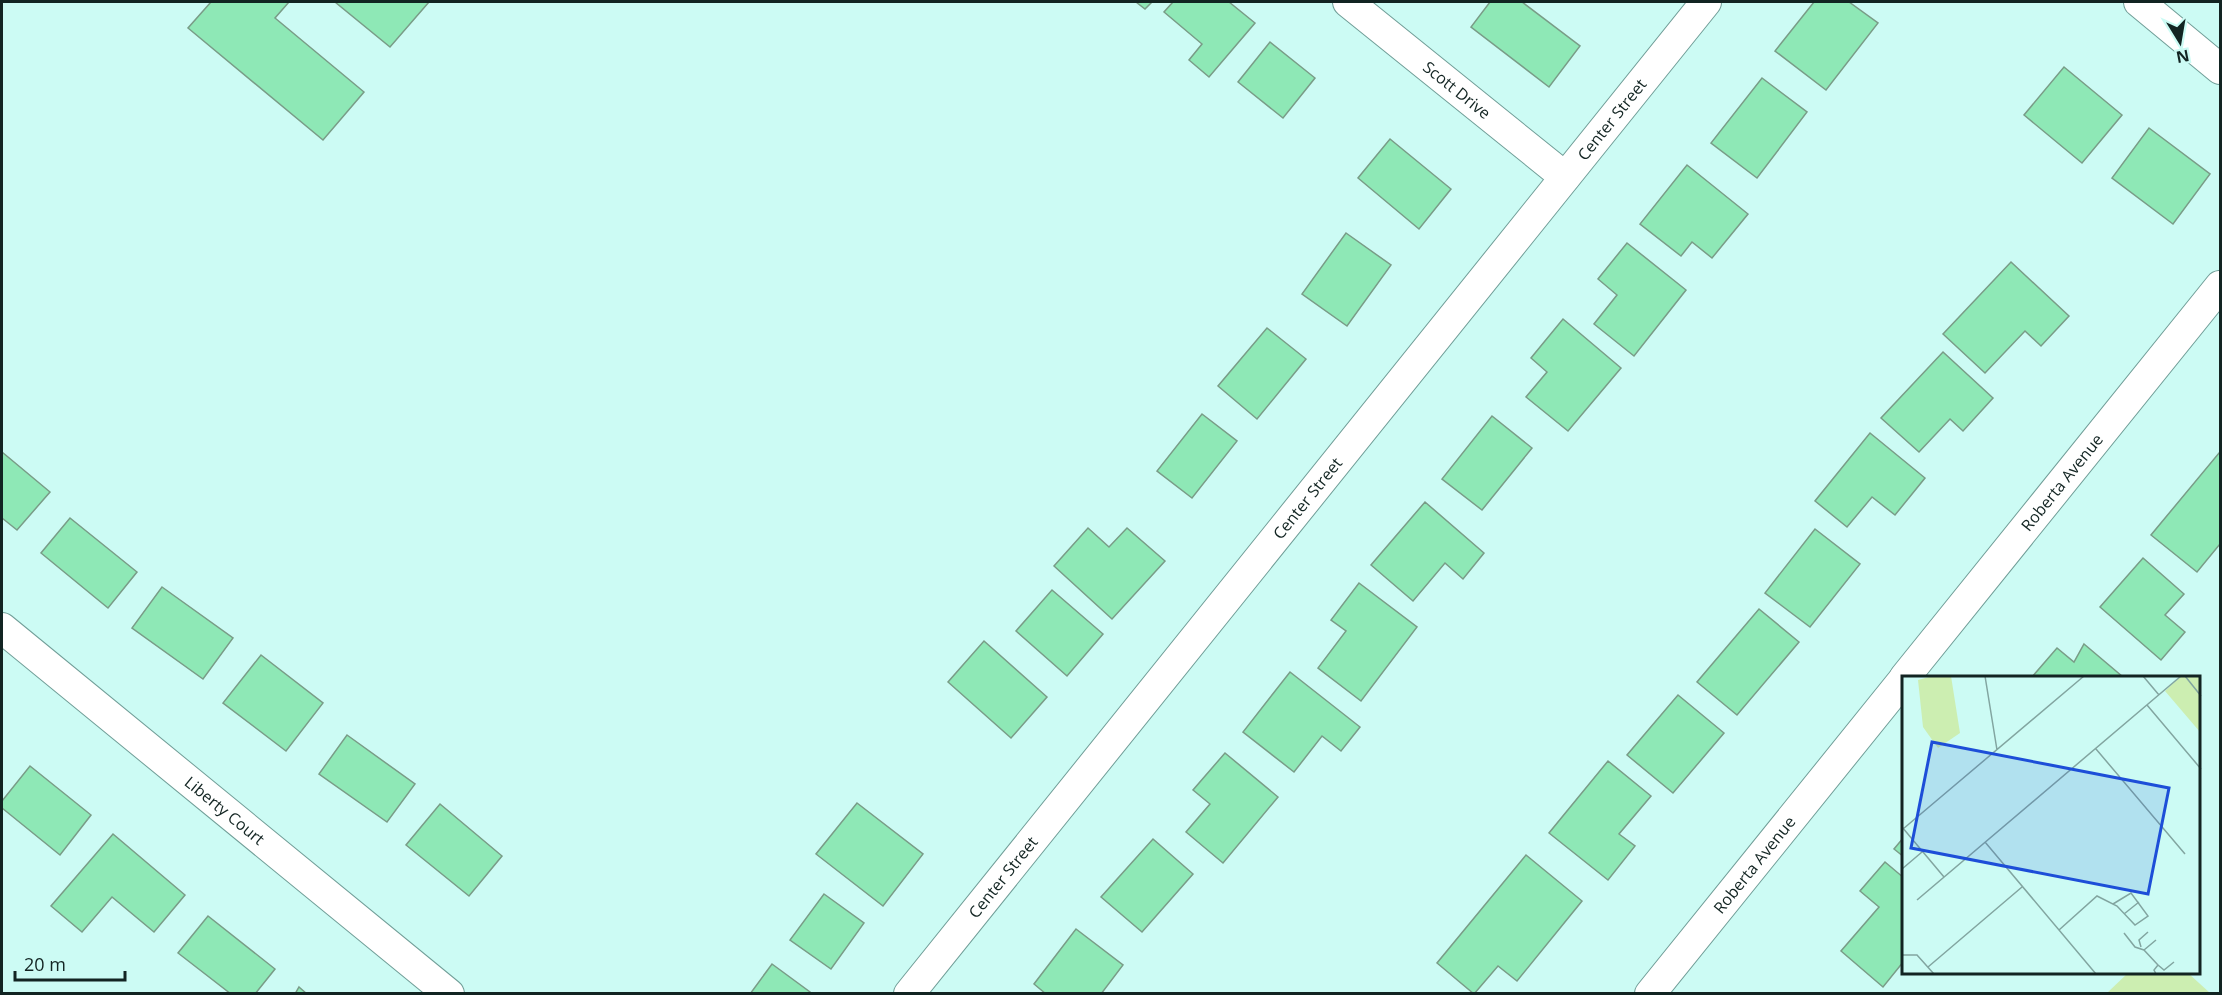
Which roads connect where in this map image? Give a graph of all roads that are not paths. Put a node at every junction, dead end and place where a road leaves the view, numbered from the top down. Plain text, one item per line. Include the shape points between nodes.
1 (1348, 2) edge
2 (1706, 2) edge
3 (2139, 2) edge
4 (2220, 69) edge
5 (1564, 177) junction
6 (2220, 286) edge
7 (2, 628) edge
8 (1907, 676) edge
9 (1902, 682) edge
10 (449, 993) edge
11 (909, 993) edge
12 (1650, 993) edge

1 - 5 street, Scott Drive
2 - 5 street, Center Street
3 - 4 street
5 - 11 street, Center Street
6 - 8 street, Roberta Avenue
7 - 10 street, Liberty Court
9 - 12 street, Roberta Avenue

